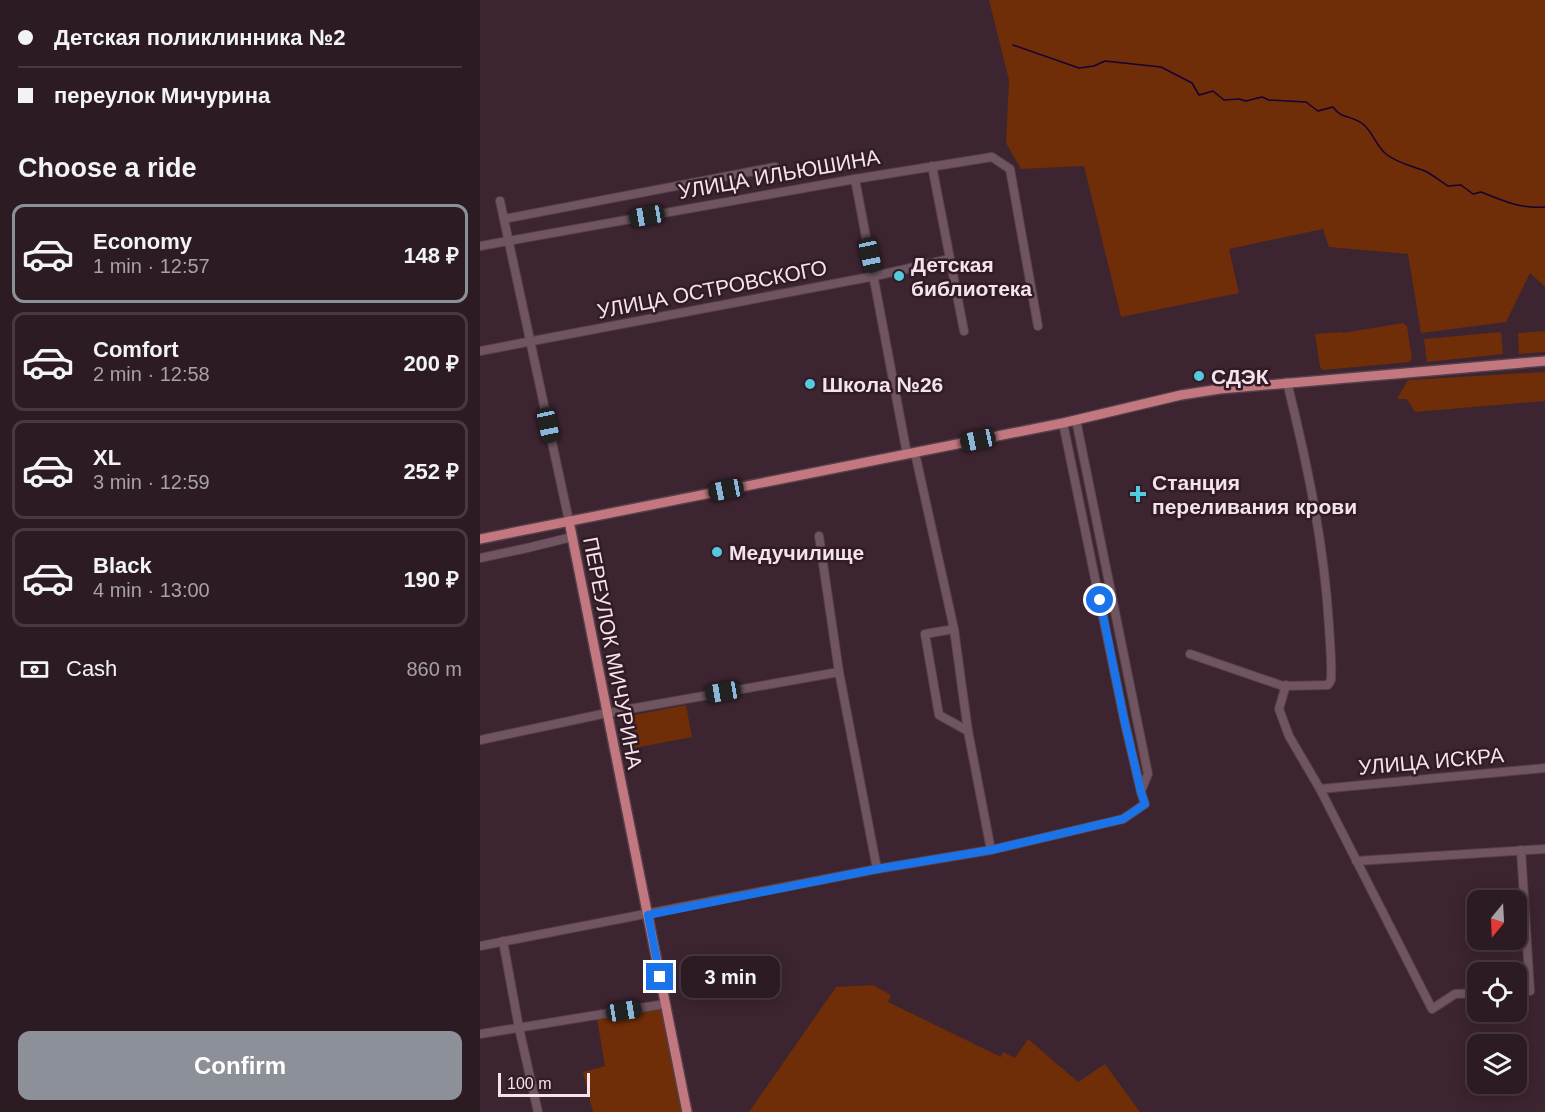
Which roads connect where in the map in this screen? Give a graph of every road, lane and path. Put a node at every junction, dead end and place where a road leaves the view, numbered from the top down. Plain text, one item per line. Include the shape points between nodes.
1 (932, 166) junction
2 (775, 167) dead end
3 (855, 179) junction
4 (500, 201) dead end
5 (504, 219) junction
6 (508, 240) junction
7 (480, 246) edge
8 (950, 259) junction
9 (874, 276) junction
10 (1038, 326) dead end
11 (964, 331) dead end
12 (530, 342) junction
13 (480, 351) edge
14 (1545, 361) edge
15 (1287, 382) junction
16 (1076, 420) junction
17 (1063, 423) junction
18 (911, 453) junction
19 (569, 521) junction
20 (819, 536) dead end
21 (572, 537) junction
22 (480, 539) edge
23 (480, 558) edge
24 (954, 629) junction
25 (1190, 654) dead end
26 (839, 672) junction
27 (1286, 686) junction
28 (607, 713) junction
29 (968, 731) junction
30 (480, 740) edge
31 (1545, 768) edge
32 (1320, 789) junction
33 (1141, 792) junction
34 (1545, 849) edge
35 (991, 850) junction
36 (1521, 850) junction
37 (1356, 861) junction
38 (877, 869) junction
39 (648, 915) junction
40 (503, 942) junction
41 (480, 946) edge
42 (1527, 991) edge
43 (1467, 993) edge
44 (665, 1004) junction
45 (519, 1028) junction
46 (480, 1034) edge
47 (538, 1112) edge
48 (687, 1112) edge

1 - 3 street, УЛИЦА ИЛЬЮШИНА
1 - 8 street
1 - 10 street, УЛИЦА ИЛЬЮШИНА via 992,157 1010,169
2 - 5 street
3 - 6 street, УЛИЦА ИЛЬЮШИНА
3 - 9 street
4 - 5 street, ПЕРЕУЛОК МИЧУРИНА
5 - 6 street, ПЕРЕУЛОК МИЧУРИНА
6 - 7 street, УЛИЦА ИЛЬЮШИНА
6 - 12 street, ПЕРЕУЛОК МИЧУРИНА
8 - 9 street, УЛИЦА ОСТРОВСКОГО
8 - 11 street
9 - 12 street, УЛИЦА ОСТРОВСКОГО
9 - 18 street
12 - 13 street, УЛИЦА ОСТРОВСКОГО
12 - 19 street, ПЕРЕУЛОК МИЧУРИНА
14 - 15 main road
15 - 16 main road via 1181,395
15 - 27 street via 1318,519 1332,674 1328,685
16 - 17 main road
16 - 33 street via 1148,774
17 - 18 main road
17 - 33 street
18 - 19 main road
18 - 24 street
19 - 21 main road, ПЕРЕУЛОК МИЧУРИНА
19 - 22 main road
20 - 26 street
21 - 23 street
21 - 28 main road, ПЕРЕУЛОК МИЧУРИНА
24 - 29 street
24 - 29 street via 925,634 939,716
25 - 27 street
26 - 28 street
26 - 38 street
27 - 32 street via 1279,709
28 - 30 street
28 - 39 main road, ПЕРЕУЛОК МИЧУРИНА
29 - 35 street
31 - 32 street, УЛИЦА ИСКРА
32 - 37 street
33 - 35 street via 1145,804 1123,819
34 - 36 street
35 - 38 street
36 - 37 street
36 - 42 street via 1530,991
37 - 43 street via 1431,1009 1455,994
38 - 39 street
39 - 40 street
39 - 44 main road, ПЕРЕУЛОК МИЧУРИНА
40 - 41 street
40 - 45 street
44 - 45 street
44 - 48 main road, ПЕРЕУЛОК МИЧУРИНА
45 - 46 street
45 - 47 street

